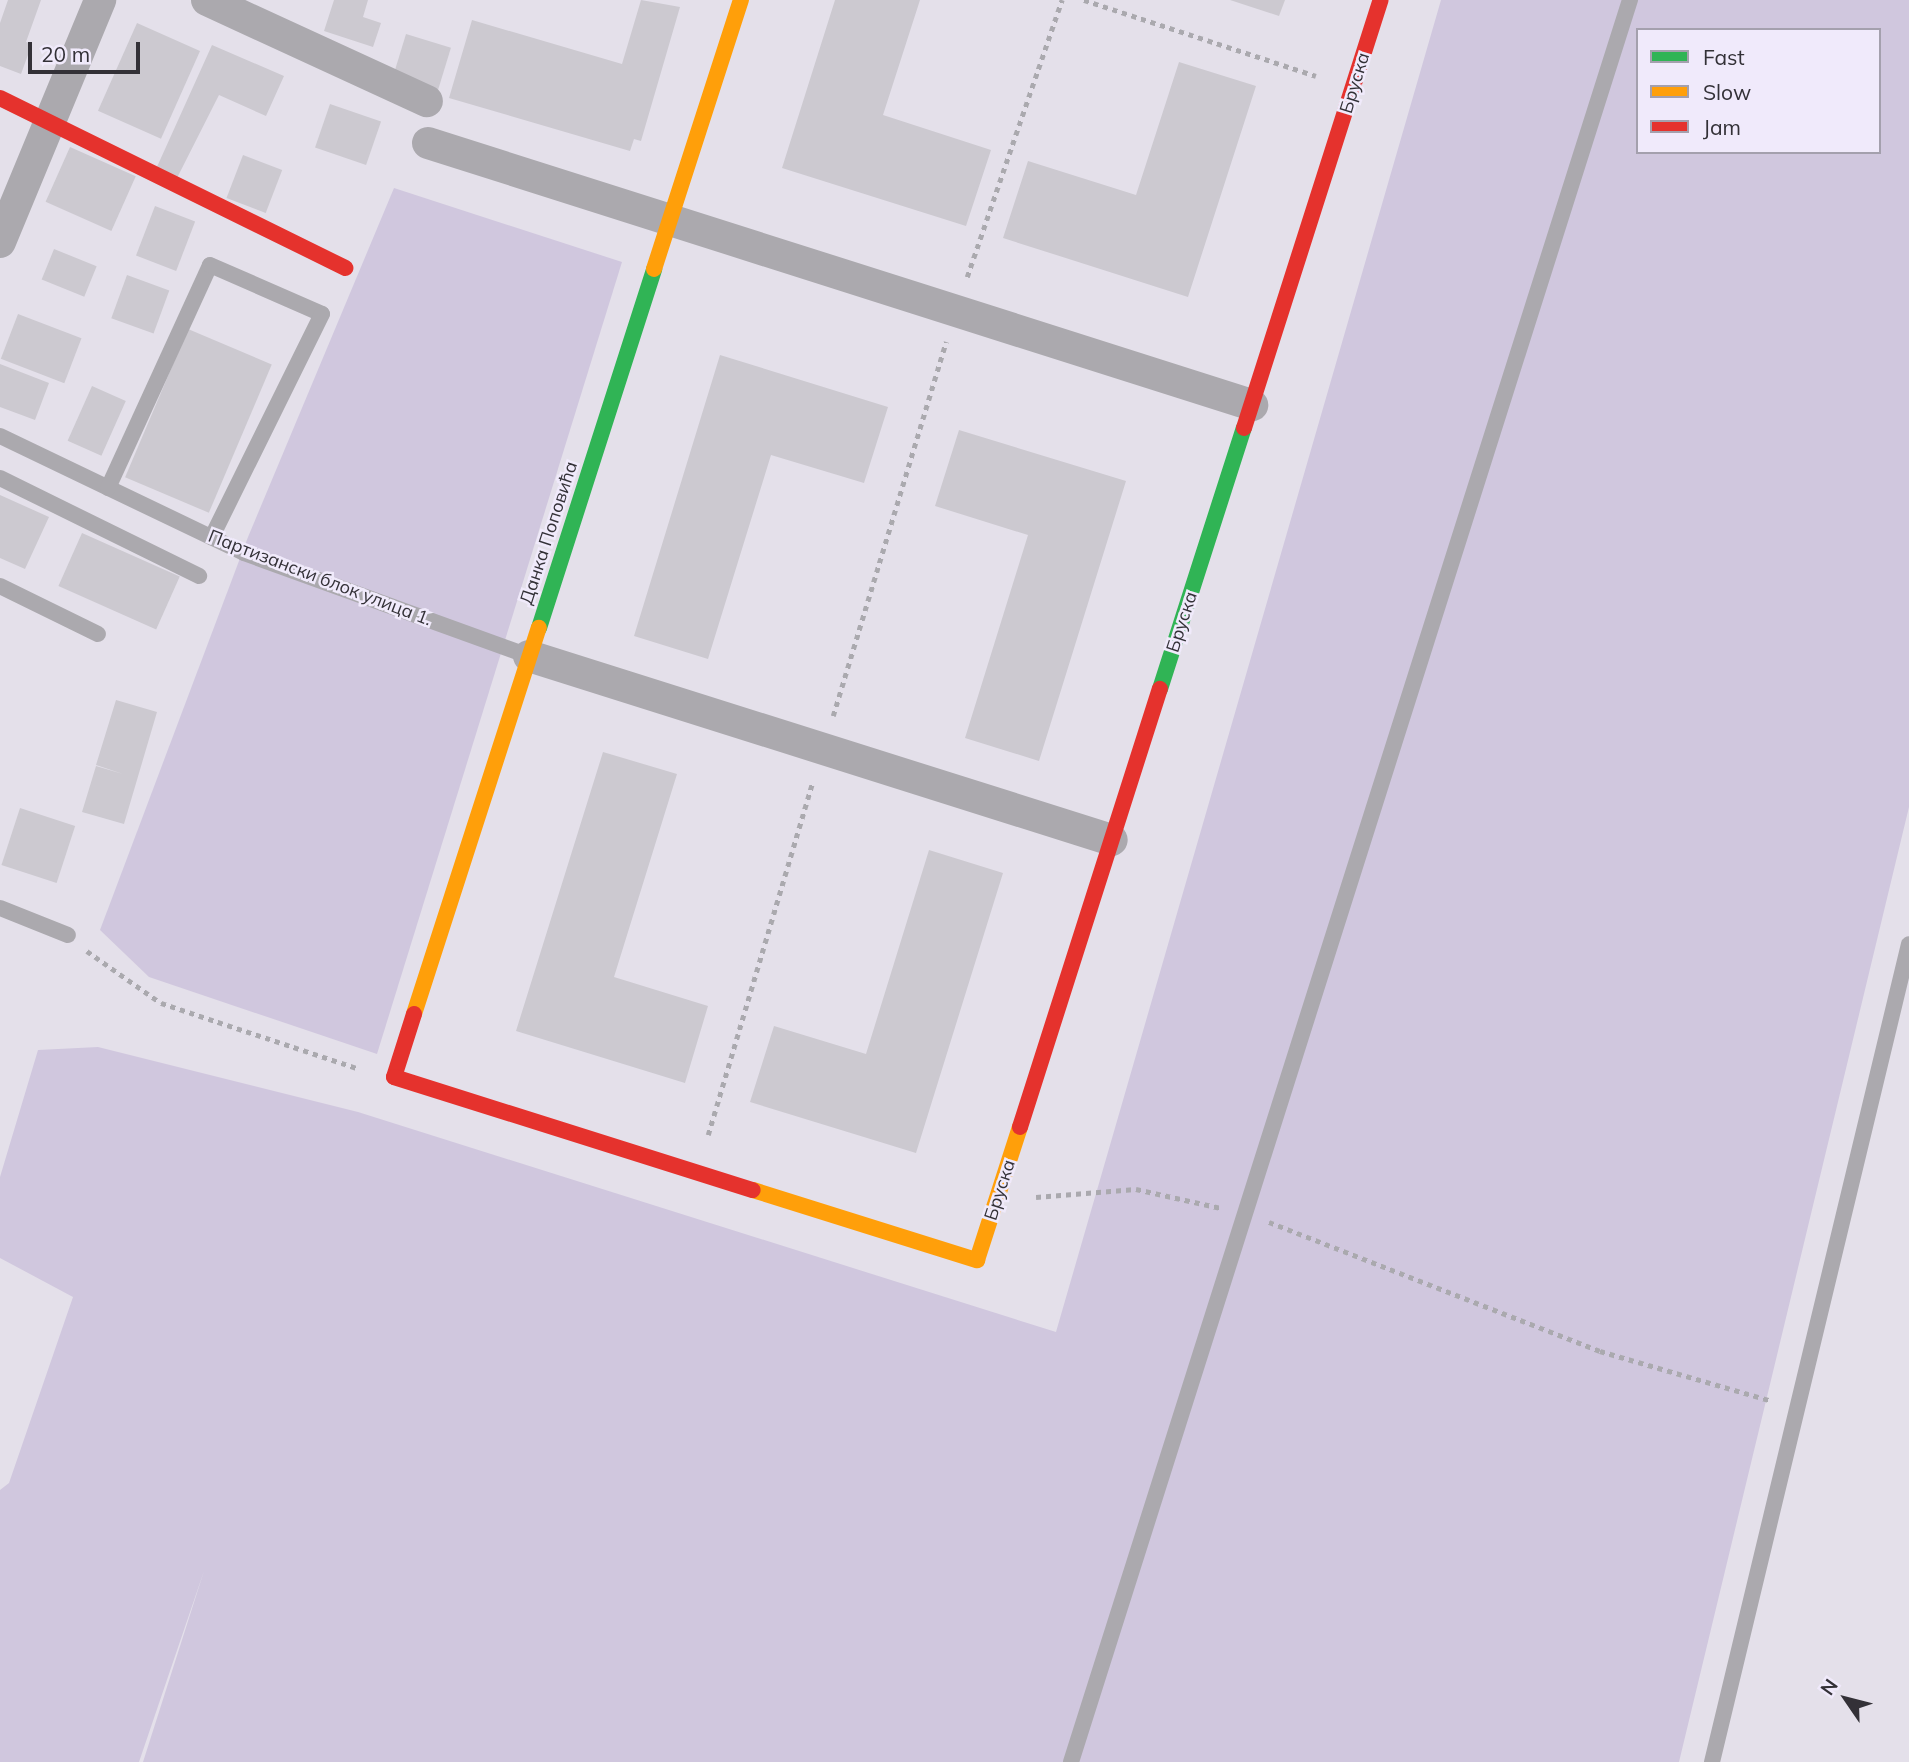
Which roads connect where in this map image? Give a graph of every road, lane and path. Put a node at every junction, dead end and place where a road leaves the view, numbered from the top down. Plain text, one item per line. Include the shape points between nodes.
1 (100, 0) edge
2 (207, 0) edge
3 (741, 0) edge
4 (1062, 0) edge
5 (1084, 0) edge
6 (1381, 0) edge
7 (1630, 0) edge
8 (1354, 88) junction
9 (0, 98) edge
10 (427, 101) dead end
11 (51, 122) junction
12 (428, 143) dead end
13 (667, 221) junction
14 (0, 242) edge
15 (345, 268) dead end
16 (955, 313) junction
17 (1252, 405) junction
18 (0, 436) edge
19 (0, 478) edge
20 (107, 488) junction
21 (212, 537) junction
22 (199, 576) dead end
23 (0, 586) edge
24 (97, 634) dead end
25 (529, 656) junction
26 (823, 749) junction
27 (1112, 840) junction
28 (0, 908) edge
29 (68, 935) joint
30 (1909, 944) edge
31 (394, 1077) junction
32 (697, 1172) junction
33 (997, 1200) junction
34 (1247, 1214) junction
35 (1794, 1406) junction
36 (1071, 1762) edge
37 (1712, 1762) edge

1 - 11 street
2 - 10 street
3 - 13 street, Данка Поповића
4 - 16 path
5 - 8 path
6 - 8 street, Бруска
7 - 34 lane
8 - 17 street, Бруска
9 - 11 street
11 - 14 street
11 - 15 street
12 - 13 street
13 - 16 street
13 - 25 street, Данка Поповића
16 - 17 street
16 - 26 path
17 - 27 street, Бруска
18 - 20 lane, Партизански блок улица 1.
19 - 22 lane
20 - 21 lane, Партизански блок улица 1.
20 - 21 lane via 210,265 322,314
21 - 25 lane, Партизански блок улица 1.
23 - 24 lane
25 - 26 street
25 - 31 street, Данка Поповића
26 - 27 street
26 - 32 path
27 - 33 street, Бруска
28 - 29 lane
29 - 31 path via 119,978 161,1003
30 - 35 lane
31 - 32 street
32 - 33 street, Бруска via 977,1260
33 - 34 path via 1136,1189
34 - 35 path via 1600,1351
34 - 36 lane
35 - 37 lane

